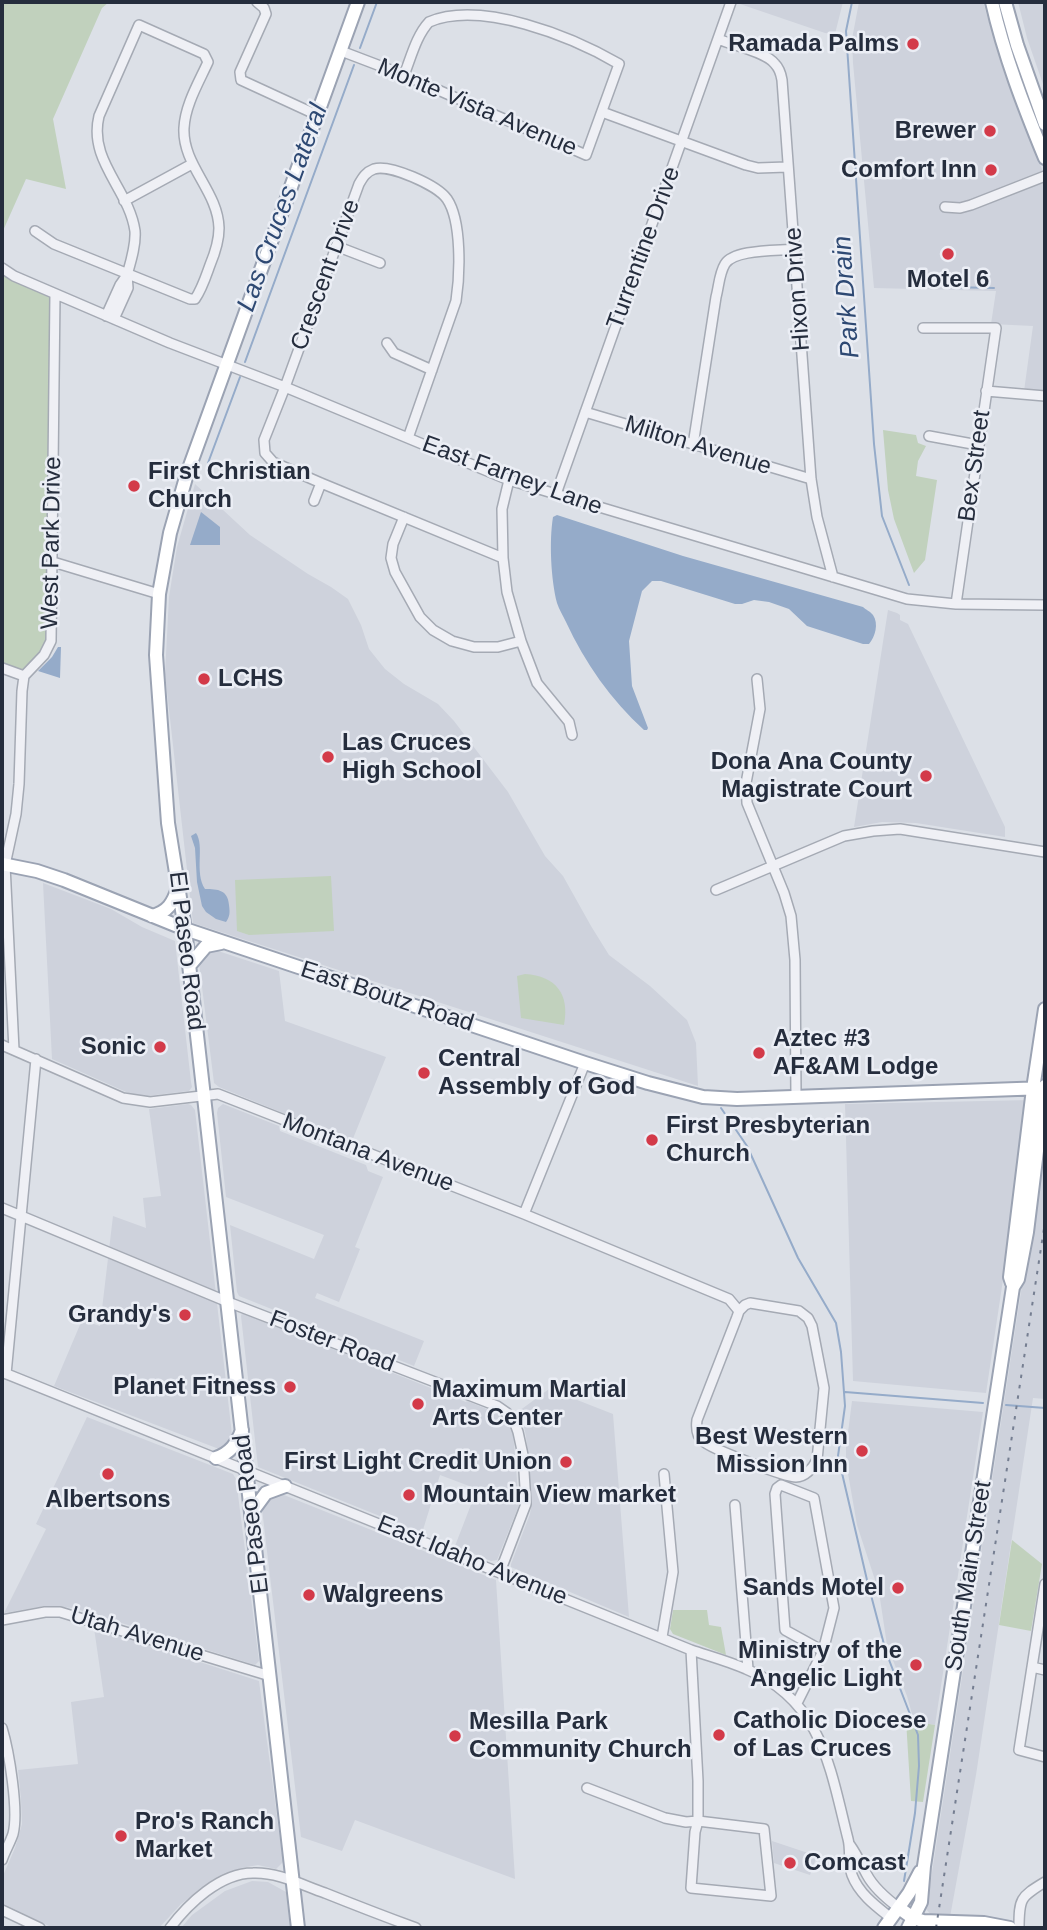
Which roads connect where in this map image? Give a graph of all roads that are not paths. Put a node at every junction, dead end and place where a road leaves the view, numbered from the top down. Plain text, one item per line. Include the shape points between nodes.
1 (257, 2) edge
2 (358, 2) edge
3 (731, 2) edge
4 (992, 2) edge
5 (1005, 2) edge
6 (452, 7) dead end
7 (533, 15) dead end
8 (718, 39) junction
9 (341, 51) junction
10 (404, 75) junction
11 (602, 112) junction
12 (317, 115) junction
13 (1045, 124) edge
14 (682, 143) junction
15 (1045, 158) edge
16 (192, 164) junction
17 (788, 167) junction
18 (1045, 176) edge
19 (124, 201) junction
20 (946, 207) dead end
21 (35, 231) dead end
22 (336, 246) junction
23 (795, 249) junction
24 (380, 263) dead end
25 (2, 268) edge
26 (127, 275) junction
27 (55, 294) junction
28 (110, 317) junction
29 (923, 328) dead end
30 (387, 343) dead end
31 (226, 365) junction
32 (432, 370) junction
33 (285, 387) junction
34 (986, 391) junction
35 (1045, 396) edge
36 (585, 412) junction
37 (929, 436) dead end
38 (408, 438) junction
39 (692, 445) junction
40 (978, 445) junction
41 (811, 479) junction
42 (509, 480) junction
43 (321, 483) junction
44 (556, 494) junction
45 (314, 501) dead end
46 (404, 517) junction
47 (503, 558) junction
48 (53, 562) junction
49 (833, 577) junction
50 (159, 594) junction
51 (956, 604) junction
52 (1045, 605) edge
53 (520, 641) junction
54 (2, 668) edge
55 (24, 676) junction
56 (757, 679) dead end
57 (572, 735) dead end
58 (1045, 852) edge
59 (4, 865) edge
60 (772, 866) junction
61 (178, 888) junction
62 (716, 890) dead end
63 (152, 916) junction
64 (185, 929) junction
65 (224, 943) junction
66 (189, 966) junction
67 (1045, 1009) edge
68 (2, 1045) edge
69 (14, 1050) junction
70 (36, 1059) junction
71 (585, 1063) junction
72 (1042, 1088) edge
73 (204, 1096) junction
74 (796, 1097) junction
75 (2, 1209) edge
76 (524, 1214) junction
77 (21, 1217) junction
78 (228, 1302) junction
79 (739, 1311) junction
80 (4, 1373) edge
81 (242, 1430) junction
82 (216, 1458) junction
83 (247, 1470) junction
84 (664, 1474) dead end
85 (285, 1486) junction
86 (735, 1505) dead end
87 (252, 1512) junction
88 (500, 1572) junction
89 (1045, 1584) edge
90 (1044, 1601) edge
91 (2, 1620) edge
92 (662, 1637) junction
93 (691, 1650) junction
94 (823, 1651) junction
95 (1032, 1667) junction
96 (748, 1670) junction
97 (1045, 1670) edge
98 (270, 1676) junction
99 (797, 1703) junction
100 (2, 1728) edge
101 (1045, 1757) edge
102 (587, 1788) dead end
103 (698, 1821) junction
104 (849, 1843) junction
105 (2, 1860) edge
106 (924, 1866) junction
107 (293, 1881) junction
108 (1045, 1882) edge
109 (2, 1910) edge
110 (891, 1918) edge
111 (910, 1925) edge
112 (40, 1928) edge
113 (170, 1928) edge
114 (298, 1928) edge
115 (416, 1928) edge
116 (1010, 1928) edge
117 (1019, 1928) edge

1 - 12 street via 266,14 240,72 241,80
2 - 9 main road, El Paseo Road
3 - 8 street, Turrentine Drive
4 - 15 main road via 1013,75
5 - 13 main road
6 - 10 street via 424,28
7 - 11 street via 619,64
8 - 14 street, Turrentine Drive
8 - 17 street, Hixon Drive via 768,58 780,71
9 - 10 street, Monte Vista Avenue
9 - 12 main road, El Paseo Road
10 - 11 street, Monte Vista Avenue via 586,155
11 - 14 street, Monte Vista Avenue
12 - 31 main road, El Paseo Road
14 - 17 street, Monte Vista Avenue via 746,166
14 - 36 street, Turrentine Drive
16 - 19 street
16 - 19 street via 184,121 208,62 204,54 139,25 97,126 99,149
16 - 26 street via 212,200 219,228 200,293 190,299
17 - 23 street, Hixon Drive
18 - 20 street via 968,206
19 - 26 street via 135,233
21 - 26 street via 54,244
22 - 24 street
22 - 32 street, Crescent Drive via 359,184 365,173 374,169 396,171 448,200 459,251 459,280
22 - 33 street, Crescent Drive
23 - 39 street via 736,255 725,264
23 - 41 street, Hixon Drive
25 - 27 street, East Farney Lane
26 - 28 street via 128,288
27 - 28 street, East Farney Lane
27 - 48 street, West Park Drive
28 - 31 street, East Farney Lane
29 - 34 street, Bex Street via 996,328
30 - 32 street via 394,353
31 - 33 street, East Farney Lane
31 - 50 main road, El Paseo Road via 178,503
32 - 38 street, Crescent Drive
33 - 38 street, East Farney Lane
33 - 43 street, Crescent Drive via 264,440 265,453 273,462
34 - 35 street
34 - 40 street, Bex Street
36 - 39 street, Milton Avenue
36 - 44 street, Turrentine Drive
37 - 40 street
38 - 42 street, East Farney Lane
39 - 41 street, Milton Avenue
40 - 51 street, Bex Street
41 - 49 street, Hixon Drive
42 - 44 street, East Farney Lane
42 - 47 street via 502,509
43 - 45 street
43 - 46 street, Crescent Drive
44 - 49 street, East Farney Lane
46 - 47 street, Crescent Drive
46 - 53 street via 391,558 420,617 452,641 474,647
47 - 53 street
48 - 50 street
48 - 55 street, West Park Drive via 51,641
49 - 51 street, East Farney Lane via 907,599
50 - 61 main road, El Paseo Road via 157,685
51 - 52 street, East Farney Lane
53 - 57 street via 537,682 569,722
54 - 55 street
55 - 59 street via 16,813
56 - 60 street via 760,709 746,783 747,803
58 - 60 street via 900,829 844,836
59 - 63 main road, East Boutz Road via 64,880
59 - 69 street
60 - 62 street
60 - 74 street via 795,940
61 - 63 main road via 168,908
61 - 64 main road, El Paseo Road
63 - 64 main road, East Boutz Road
64 - 65 main road, East Boutz Road
64 - 66 main road, El Paseo Road
65 - 66 main road via 206,946
65 - 71 main road, East Boutz Road
66 - 73 main road, El Paseo Road
67 - 72 main road, South Main Street
68 - 69 street, Montana Avenue
69 - 70 street, Montana Avenue
70 - 73 street, Montana Avenue via 131,1100
70 - 77 street
71 - 74 main road, East Boutz Road via 703,1097
71 - 76 street
72 - 74 main road, East Boutz Road
72 - 106 main road, South Main Street via 1027,1232 1013,1287
73 - 76 street, Montana Avenue via 227,1097
73 - 78 main road, El Paseo Road
75 - 77 street, Foster Road
76 - 79 street, Montana Avenue via 729,1300
77 - 78 street, Foster Road
77 - 80 street
78 - 81 main road, El Paseo Road
78 - 88 street, Foster Road via 507,1413 520,1440 526,1504
79 - 79 street via 697,1420 698,1436 787,1476 803,1475 817,1461 824,1395 812,1326 794,1309 750,1303
80 - 82 street, East Idaho Avenue
81 - 82 main road via 231,1450
81 - 83 main road, El Paseo Road
82 - 83 street, East Idaho Avenue
83 - 85 street, East Idaho Avenue
83 - 87 main road, El Paseo Road
84 - 92 street via 673,1572
85 - 87 main road via 266,1493
85 - 88 street, East Idaho Avenue
86 - 96 street
87 - 98 main road, El Paseo Road
88 - 92 street, East Idaho Avenue
89 - 90 street
90 - 95 street
91 - 98 street, Utah Avenue via 60,1612
92 - 93 street, East Idaho Avenue
93 - 96 street, East Idaho Avenue
93 - 103 street
94 - 94 street via 785,1630 775,1494 781,1485 814,1498 834,1608
94 - 99 street
95 - 97 street
95 - 101 street via 1020,1750
96 - 99 street, East Idaho Avenue
98 - 107 main road, El Paseo Road
99 - 104 street, East Idaho Avenue via 825,1754
100 - 105 street via 14,1803 13,1832
102 - 103 street via 665,1818
103 - 103 street via 691,1888 771,1896 764,1829
104 - 110 street, East Idaho Avenue via 883,1895
104 - 110 street, East Idaho Avenue via 851,1874 873,1904
106 - 110 main road, South Main Street
106 - 111 main road, South Main Street via 920,1902
107 - 113 street via 269,1874 238,1875 199,1896
107 - 114 main road, El Paseo Road
107 - 115 street
108 - 117 street via 1023,1897
109 - 112 street
110 - 111 main road
111 - 116 main road via 984,1923

